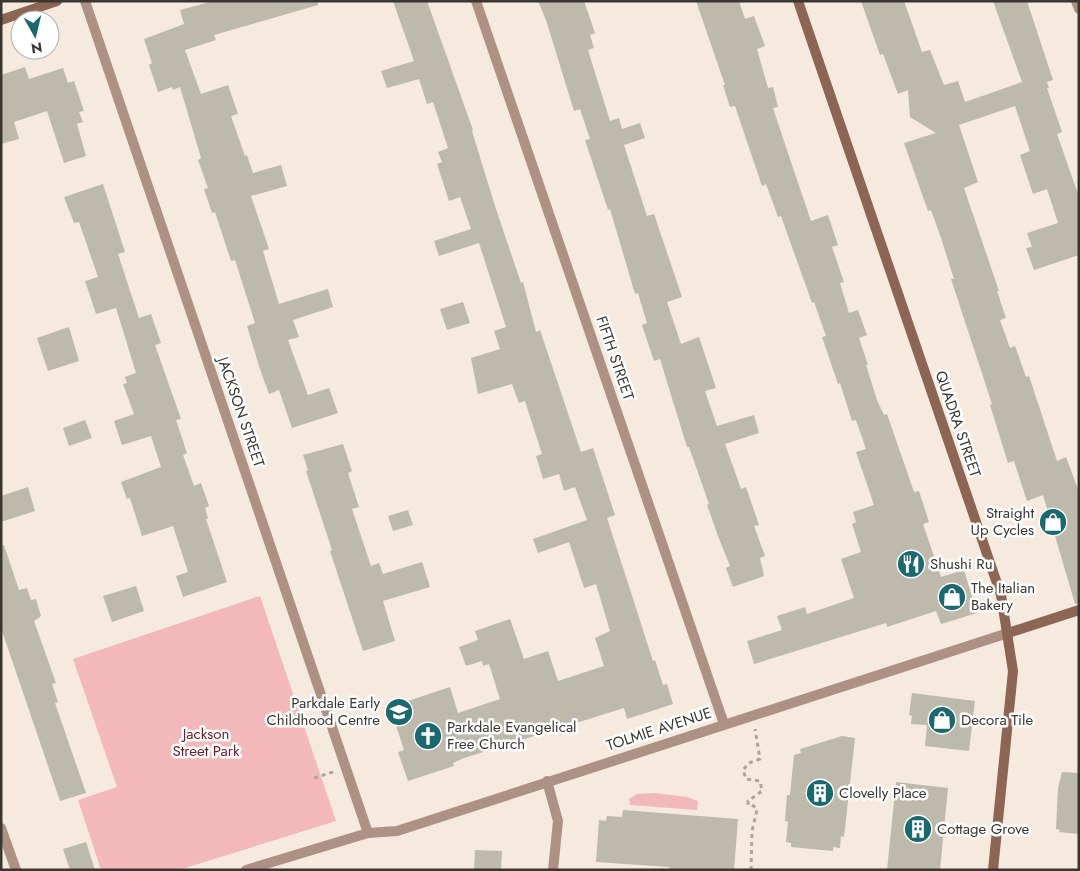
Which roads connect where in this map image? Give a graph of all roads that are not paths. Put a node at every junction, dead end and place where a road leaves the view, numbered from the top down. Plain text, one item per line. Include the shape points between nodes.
1 (57, 1) edge
2 (85, 1) edge
3 (476, 1) edge
4 (798, 1) edge
5 (1076, 1) edge
6 (1079, 9) edge
7 (1, 20) edge
8 (1079, 610) edge
9 (1008, 633) junction
10 (724, 724) junction
11 (547, 781) junction
12 (1, 828) edge
13 (368, 833) junction
14 (16, 870) edge
15 (246, 870) edge
16 (553, 870) edge
17 (993, 870) edge

1 - 7 main road
2 - 13 street, JACKSON STREET
3 - 10 street, FIFTH STREET
4 - 9 main road, QUADRA STREET via 1001,595
5 - 6 street
8 - 9 main road, TOLMIE AVENUE
9 - 10 street, TOLMIE AVENUE
9 - 17 main road, QUADRA STREET via 1013,671
10 - 11 street, TOLMIE AVENUE
11 - 13 street, TOLMIE AVENUE via 397,831
11 - 16 street via 558,822
12 - 14 street
13 - 15 street, TOLMIE AVENUE

